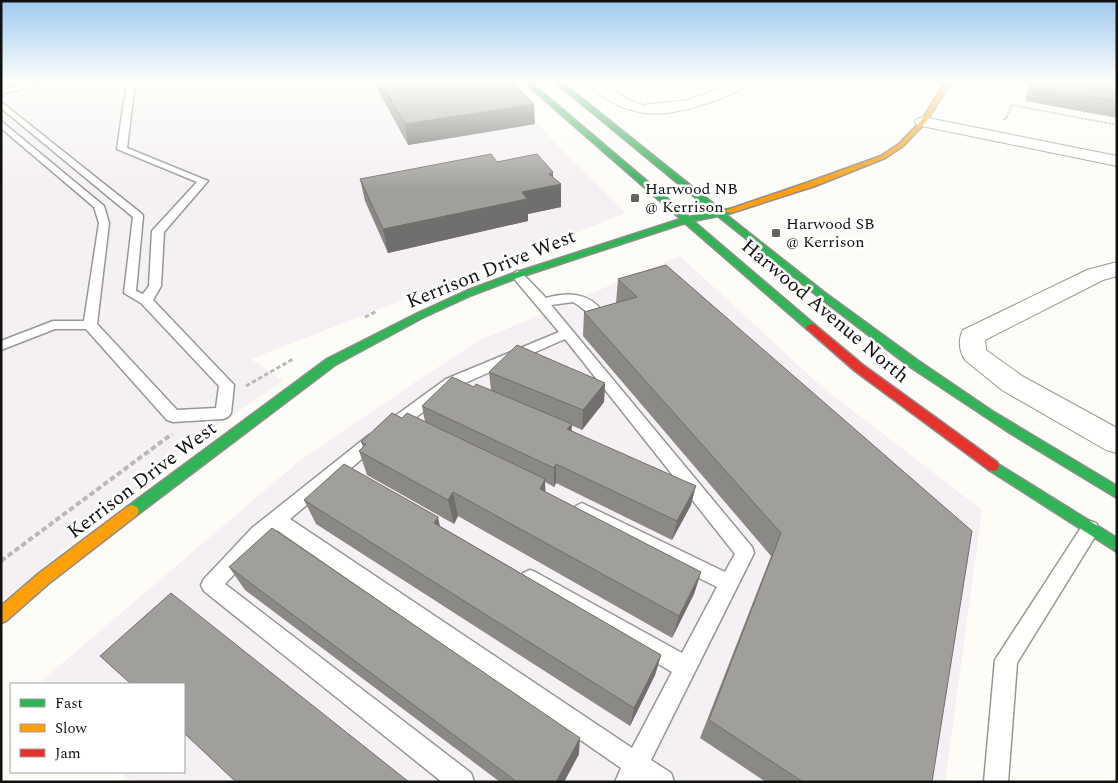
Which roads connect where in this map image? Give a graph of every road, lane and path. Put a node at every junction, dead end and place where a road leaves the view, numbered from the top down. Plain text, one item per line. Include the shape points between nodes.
1 (18, 118) edge
2 (126, 118) edge
3 (568, 118) edge
4 (602, 118) edge
5 (926, 118) edge
6 (1007, 118) edge
7 (1078, 118) edge
8 (998, 119) dead end
9 (923, 122) junction
10 (1, 123) edge
11 (1117, 125) edge
12 (1117, 161) edge
13 (719, 212) junction
14 (686, 220) junction
15 (1117, 269) edge
16 (517, 275) junction
17 (146, 300) junction
18 (543, 303) junction
19 (597, 313) edge
20 (90, 325) junction
21 (568, 333) junction
22 (1, 346) edge
23 (451, 384) junction
24 (469, 391) edge
25 (399, 422) junction
26 (417, 430) edge
27 (1117, 442) edge
28 (338, 469) junction
29 (662, 473) edge
30 (356, 479) edge
31 (690, 485) junction
32 (1117, 493) edge
33 (569, 504) edge
34 (276, 520) junction
35 (1090, 529) junction
36 (1117, 546) edge
37 (512, 568) edge
38 (729, 583) junction
39 (1, 616) edge
40 (685, 668) junction
41 (631, 774) edge
42 (462, 782) edge
43 (662, 782) edge
44 (996, 782) edge

1 - 17 lane via 138,216 130,293
2 - 17 lane via 122,149 202,181 158,231 155,286
3 - 14 main road, Harwood Avenue North
4 - 13 main road, Harwood Avenue North
5 - 9 main road, Kerrison Drive West
6 - 8 path
7 - 11 path
9 - 12 street
9 - 13 main road, Kerrison Drive West via 901,145 883,157 812,184
10 - 20 lane via 99,206 104,223
13 - 14 main road, Kerrison Drive West
13 - 32 main road, Harwood Avenue North via 886,343 996,419
14 - 16 main road, Kerrison Drive West
14 - 35 main road, Harwood Avenue North via 859,368 998,470
15 - 27 street via 1095,275 972,336 974,354 1005,377
16 - 18 lane
16 - 39 main road, Kerrison Drive West via 421,315 331,362 43,578
17 - 20 lane via 227,385 223,413 173,416
18 - 19 lane via 568,296 588,303
18 - 21 lane
20 - 22 lane via 52,325
21 - 23 lane
21 - 31 lane
23 - 24 lane
23 - 25 lane
25 - 26 lane
25 - 28 lane
28 - 30 lane
28 - 34 lane
29 - 31 lane
31 - 38 lane via 745,553
33 - 38 lane
34 - 41 lane
34 - 42 lane via 211,585
35 - 36 main road, Harwood Avenue North
35 - 44 lane via 1006,660
37 - 40 lane
38 - 40 lane
40 - 41 lane
41 - 43 lane

